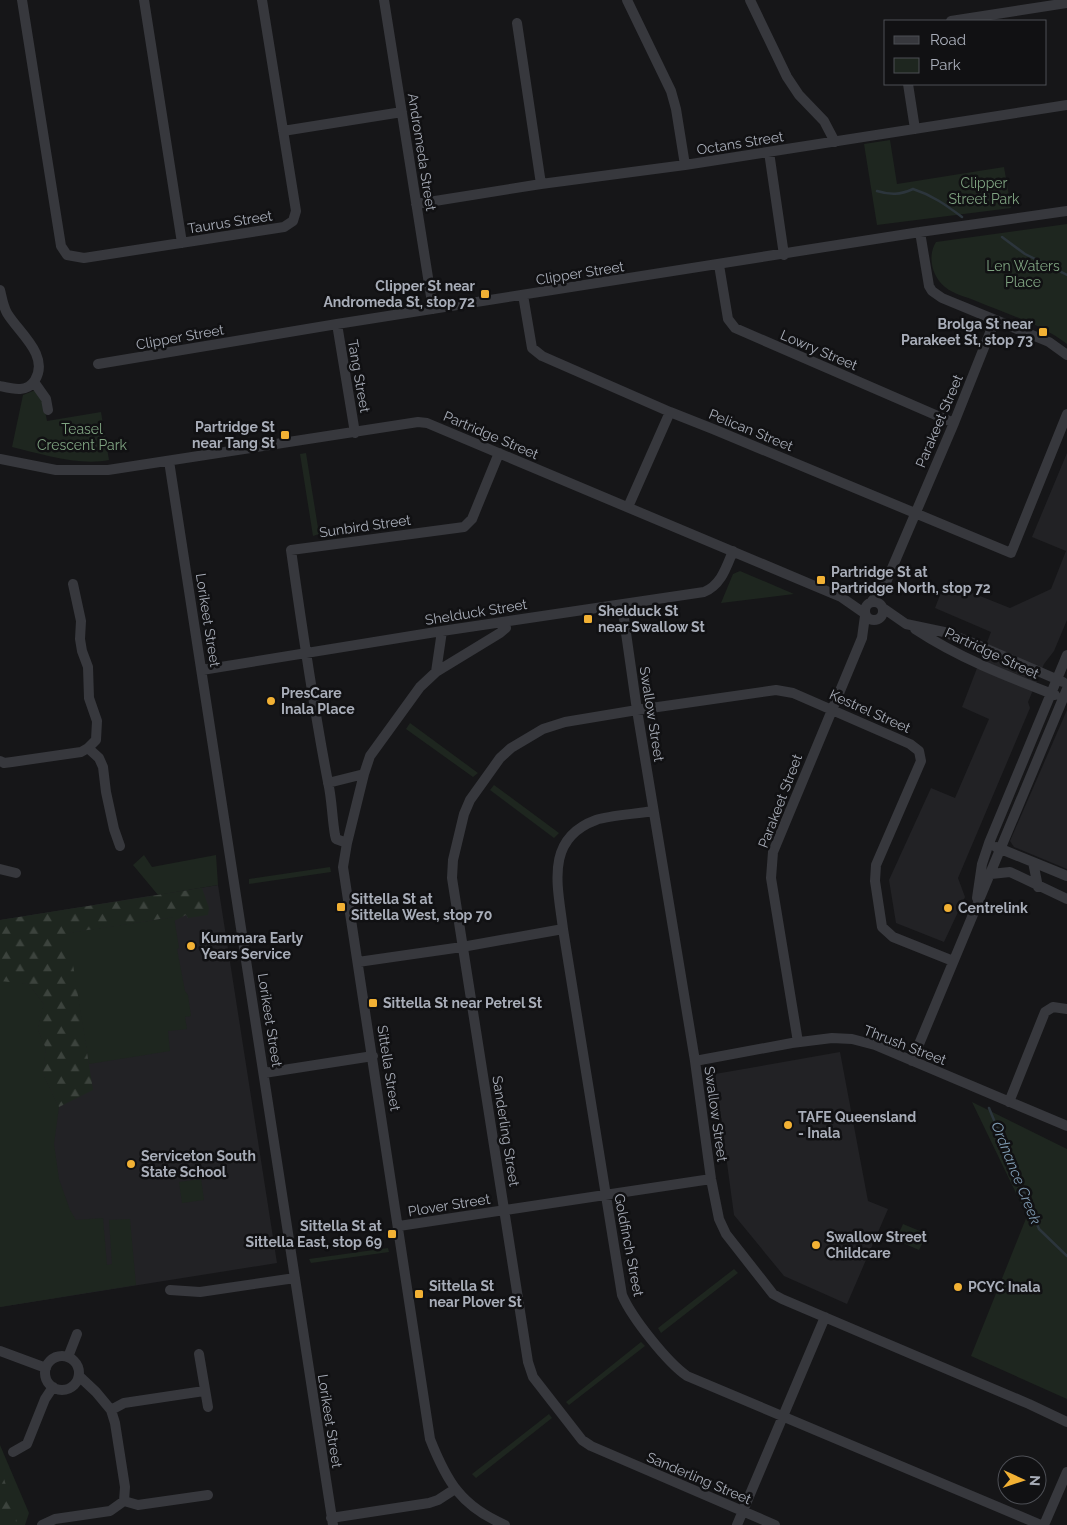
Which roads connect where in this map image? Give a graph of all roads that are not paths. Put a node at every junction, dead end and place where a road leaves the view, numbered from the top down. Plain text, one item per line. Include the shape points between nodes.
1 (22, 0) edge
2 (144, 0) edge
3 (262, 0) edge
4 (384, 0) edge
5 (627, 0) edge
6 (750, 0) edge
7 (1067, 3) edge
8 (957, 20) edge
9 (517, 23) dead end
10 (908, 85) edge
11 (1067, 105) edge
12 (402, 112) junction
13 (915, 129) junction
14 (283, 131) junction
15 (835, 142) junction
16 (769, 152) junction
17 (685, 165) junction
18 (541, 184) junction
19 (416, 204) junction
20 (1067, 211) edge
21 (920, 232) junction
22 (182, 243) junction
23 (784, 255) junction
24 (720, 265) junction
25 (0, 290) edge
26 (523, 295) junction
27 (432, 309) junction
28 (995, 320) junction
29 (336, 324) junction
30 (1067, 355) edge
31 (98, 364) dead end
32 (34, 382) junction
33 (0, 386) edge
34 (48, 410) dead end
35 (670, 412) junction
36 (1067, 414) edge
37 (954, 423) junction
38 (355, 432) junction
39 (499, 453) junction
40 (0, 458) edge
41 (169, 461) junction
42 (628, 507) junction
43 (915, 513) junction
44 (733, 551) junction
45 (73, 584) dead end
46 (841, 597) junction
47 (876, 604) junction
48 (622, 605) junction
49 (865, 614) junction
50 (877, 620) junction
51 (505, 622) junction
52 (907, 625) junction
53 (442, 631) junction
54 (862, 638) junction
55 (305, 653) junction
56 (1067, 655) edge
57 (202, 670) junction
58 (436, 672) junction
59 (1056, 680) junction
60 (1067, 684) edge
61 (1050, 693) junction
62 (1065, 693) edge
63 (832, 708) junction
64 (637, 710) junction
65 (88, 748) junction
66 (0, 761) edge
67 (364, 774) junction
68 (328, 783) junction
69 (654, 812) junction
70 (347, 843) junction
71 (989, 843) junction
72 (120, 846) dead end
73 (1000, 850) junction
74 (1033, 862) junction
75 (0, 869) edge
76 (16, 872) dead end
77 (991, 874) junction
78 (1067, 876) edge
79 (1038, 887) junction
80 (1067, 899) edge
81 (977, 901) junction
82 (563, 929) junction
83 (462, 947) junction
84 (953, 961) junction
85 (358, 962) junction
86 (1067, 1009) edge
87 (798, 1042) junction
88 (373, 1056) junction
89 (694, 1061) junction
90 (912, 1061) junction
91 (264, 1073) junction
92 (1009, 1102) junction
93 (1067, 1126) edge
94 (711, 1179) junction
95 (606, 1194) junction
96 (505, 1210) junction
97 (399, 1226) junction
98 (295, 1278) junction
99 (170, 1290) dead end
100 (825, 1317) junction
101 (77, 1334) dead end
102 (0, 1351) edge
103 (199, 1354) dead end
104 (68, 1356) junction
105 (46, 1368) junction
106 (79, 1376) junction
107 (53, 1387) junction
108 (204, 1391) junction
109 (208, 1407) dead end
110 (111, 1410) junction
111 (784, 1417) junction
112 (1067, 1422) edge
113 (13, 1452) dead end
114 (1067, 1472) edge
115 (455, 1489) junction
116 (208, 1495) dead end
117 (124, 1501) junction
118 (743, 1512) junction
119 (332, 1521) edge
120 (42, 1525) edge
121 (505, 1525) edge
122 (737, 1525) edge
123 (775, 1525) edge
124 (1043, 1525) edge

1 - 22 street, Taurus Street via 62,246 67,255 84,258
2 - 22 street
3 - 14 street, Taurus Street
4 - 12 street, Andromeda Street
5 - 17 street via 671,90
6 - 15 street via 787,77 824,121
7 - 8 street
9 - 18 street
10 - 13 street
11 - 13 street, Octans Street
12 - 14 street
12 - 19 street, Andromeda Street
13 - 15 street, Octans Street
14 - 22 street, Taurus Street via 296,211 293,221 284,227
15 - 16 street, Octans Street
16 - 17 street, Octans Street
16 - 23 street
17 - 18 street, Octans Street
18 - 19 street, Octans Street
19 - 27 street, Andromeda Street
20 - 21 street, Clipper Street
21 - 23 street, Clipper Street
21 - 28 street via 926,280 932,291
23 - 24 street, Clipper Street
24 - 26 street, Clipper Street
24 - 37 street, Lowry Street via 728,319 736,328
25 - 32 street via 6,311 36,352 39,373
26 - 27 street, Clipper Street
26 - 35 street, Pelican Street via 532,348 536,353
27 - 29 street, Clipper Street
28 - 30 street via 1049,342
28 - 37 street, Parakeet Street
29 - 31 street, Clipper Street
29 - 38 street, Tang Street
32 - 33 street via 23,389
32 - 34 street via 46,399
35 - 42 street
35 - 43 street, Pelican Street
36 - 43 street, Pelican Street via 1011,553
37 - 43 street, Parakeet Street
38 - 39 street, Partridge Street via 428,423
38 - 41 street, Partridge Street
39 - 42 street, Partridge Street
39 - 55 street, Sunbird Street via 472,519 464,526 287,549
40 - 41 street, Partridge Street via 56,470 108,470
41 - 57 street, Lorikeet Street
42 - 44 street, Partridge Street
43 - 47 street, Parakeet Street
44 - 46 street, Partridge Street
44 - 48 street, Shelduck Street via 725,572 713,588
45 - 65 street via 81,620 82,651 88,667 89,698 97,721 96,740
46 - 47 street, Partridge Street
46 - 49 street, Partridge Street
47 - 49 street via 865,607
47 - 50 street via 882,614
47 - 52 street, Partridge Street
48 - 51 street, Shelduck Street
48 - 64 street, Swallow Street
49 - 50 street via 870,620
49 - 54 street, Parakeet Street
50 - 52 street, Partridge Street
50 - 54 street, Parakeet Street
51 - 53 street, Shelduck Street
51 - 58 street, Sittella Street via 506,628 500,633
52 - 59 street, Partridge Street via 944,632
52 - 61 street, Partridge Street via 966,659
53 - 55 street, Shelduck Street
53 - 58 street
54 - 63 street, Parakeet Street
55 - 57 street, Shelduck Street
55 - 68 street
56 - 59 street
57 - 91 street, Lorikeet Street
58 - 67 street, Sittella Street via 420,688 370,756
59 - 60 street, Partridge Street
59 - 61 street
61 - 62 street, Partridge Street
61 - 71 street
62 - 73 street
63 - 64 street, Kestrel Street via 776,690
63 - 84 street, Kestrel Street via 919,751 921,761 876,865 875,881 882,927 893,937
63 - 87 street, Parakeet Street via 773,852 771,878
64 - 69 street, Swallow Street
64 - 83 street, Sanderling Street via 565,722 543,730 500,758 470,800 453,860 452,878
65 - 66 street via 55,756
65 - 72 street via 104,767 106,792
67 - 68 street
67 - 70 street, Sittella Street
68 - 70 street via 336,839
69 - 82 street, Goldfinch Street via 597,820 566,842 558,861
69 - 89 street, Swallow Street
70 - 85 street, Sittella Street via 344,871
71 - 73 street
71 - 81 street via 982,864
73 - 74 street
73 - 77 street
74 - 78 street
74 - 79 street
75 - 76 street
77 - 79 street via 1010,872
77 - 81 street
79 - 80 street
81 - 84 street
82 - 83 street
82 - 95 street, Goldfinch Street
83 - 85 street
83 - 96 street, Sanderling Street
84 - 90 street
85 - 88 street, Sittella Street
86 - 92 street via 1052,1007 1045,1012
87 - 89 street, Thrush Street
87 - 90 street, Thrush Street via 852,1039
88 - 91 street
88 - 97 street, Sittella Street
89 - 94 street, Swallow Street
90 - 92 street, Thrush Street
91 - 98 street, Lorikeet Street
92 - 93 street, Thrush Street
94 - 95 street, Plover Street
94 - 100 street, Swallow Street via 726,1234 773,1294
95 - 96 street, Plover Street
95 - 111 street, Goldfinch Street via 622,1295 634,1316 676,1368
96 - 97 street, Plover Street
96 - 118 street, Sanderling Street via 533,1377 582,1440
97 - 115 street, Sittella Street via 430,1439 441,1467
98 - 99 street via 200,1292
98 - 119 street, Lorikeet Street
100 - 111 street
100 - 112 street, Swallow Street
101 - 104 street
102 - 105 street
103 - 108 street
104 - 105 street via 55,1357
104 - 106 street via 77,1365
105 - 107 street via 46,1378
106 - 107 street via 68,1388
106 - 110 street
107 - 113 street via 27,1444
108 - 109 street
108 - 110 street via 124,1403
110 - 117 street via 126,1487
111 - 118 street
111 - 124 street, Goldfinch Street
114 - 124 street
115 - 119 street via 430,1503
115 - 121 street, Sittella Street via 484,1516
116 - 117 street via 138,1505
117 - 120 street via 110,1511 55,1519
118 - 122 street
118 - 123 street, Sanderling Street

